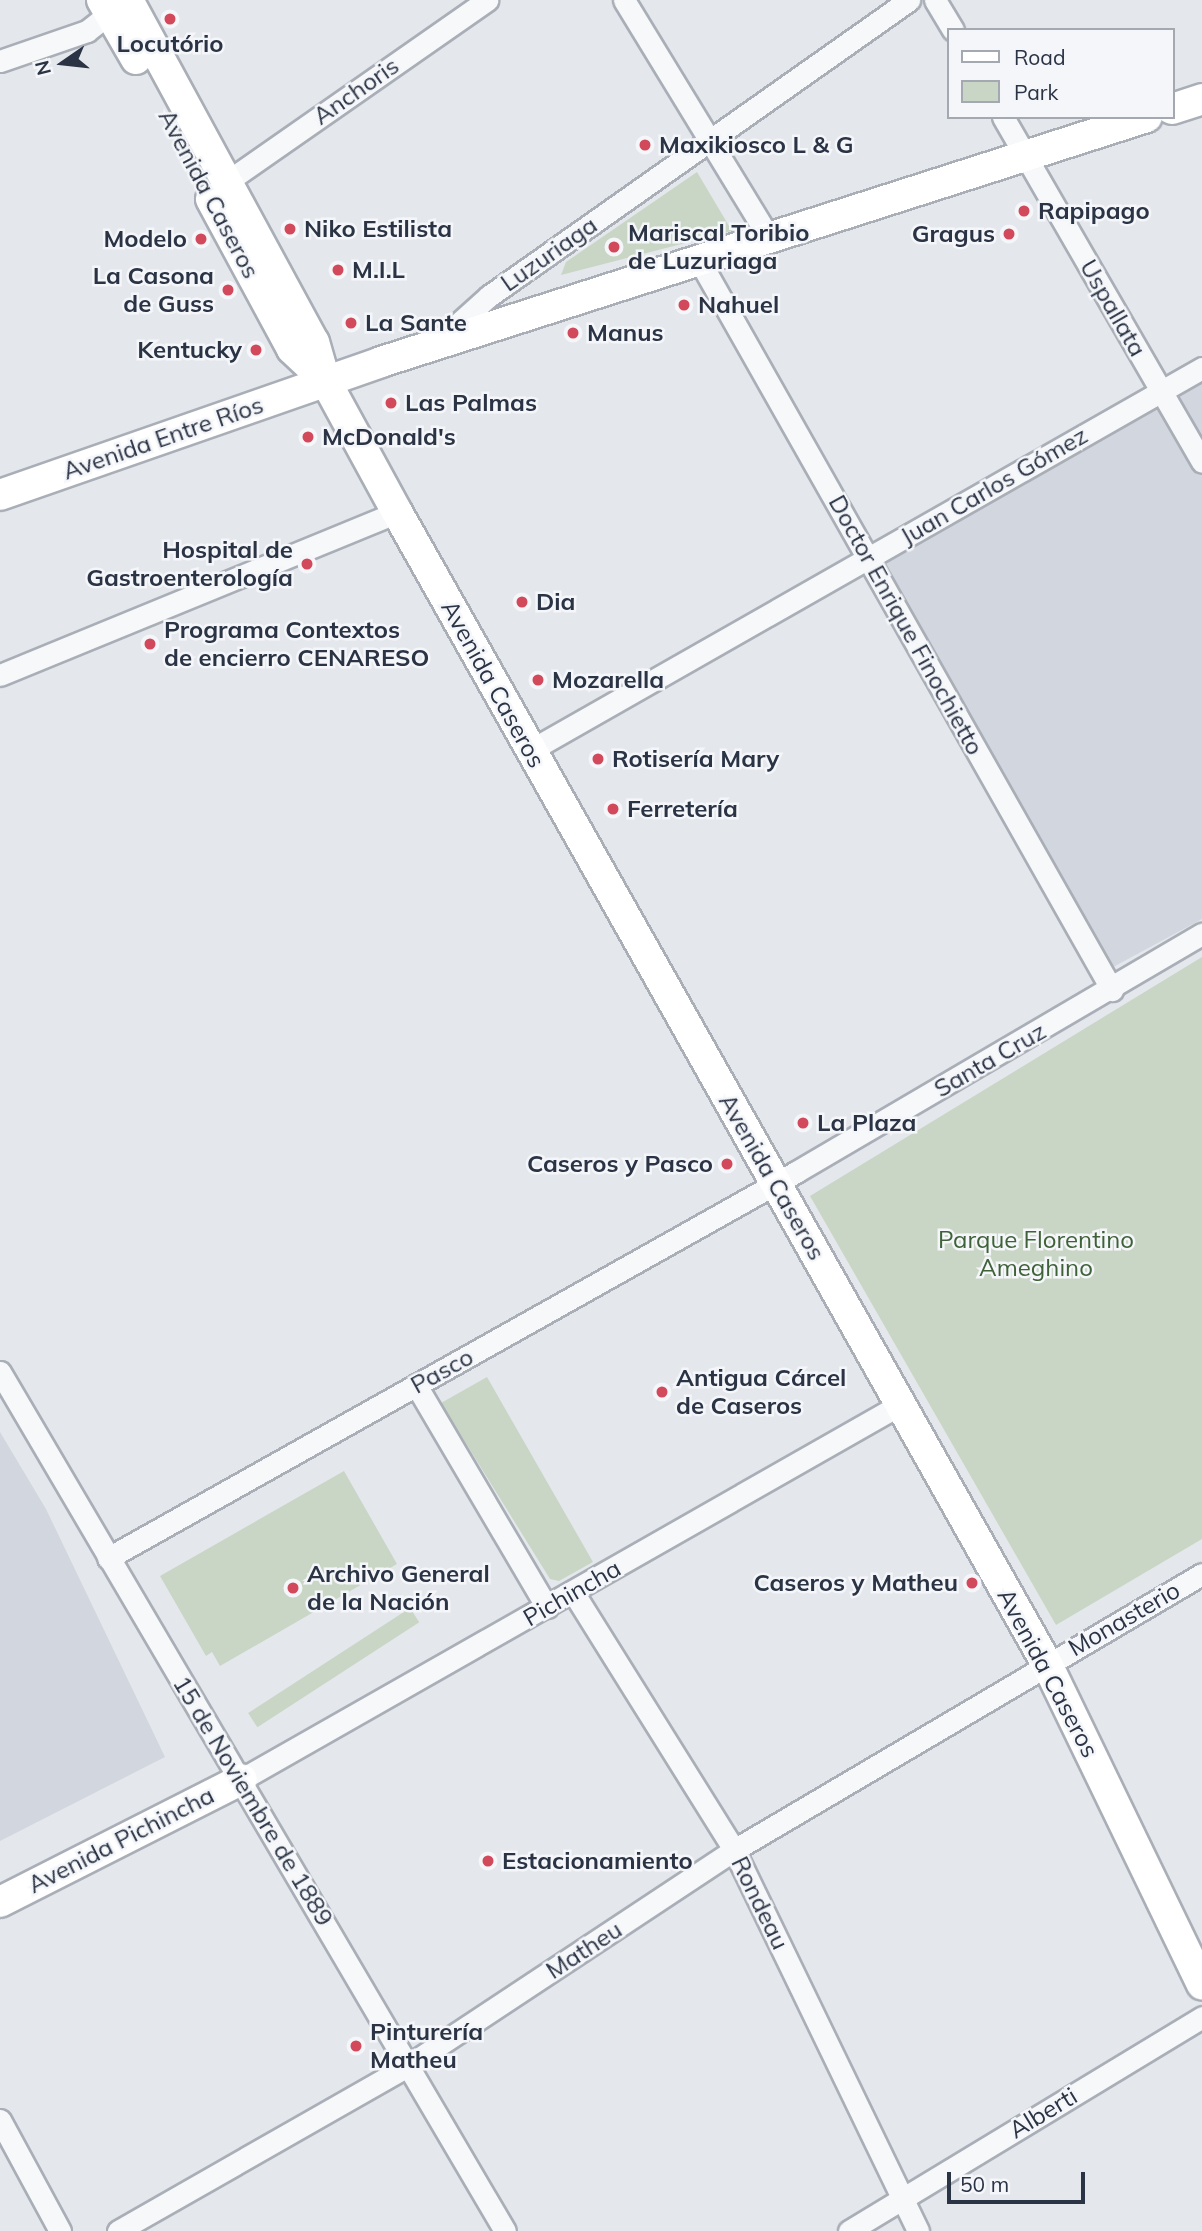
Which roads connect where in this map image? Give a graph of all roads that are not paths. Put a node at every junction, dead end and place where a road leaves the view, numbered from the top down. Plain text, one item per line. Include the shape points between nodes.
1 (486, 0) edge
2 (624, 0) edge
3 (909, 0) edge
4 (936, 0) edge
5 (116, 3) edge
6 (952, 28) edge
7 (0, 61) edge
8 (1202, 100) edge
9 (1174, 108) edge
10 (1004, 119) edge
11 (1141, 119) edge
12 (711, 141) junction
13 (1025, 156) junction
14 (225, 183) junction
15 (769, 238) junction
16 (699, 260) junction
17 (434, 345) junction
18 (1202, 368) edge
19 (325, 380) junction
20 (1162, 391) junction
21 (1202, 462) edge
22 (0, 495) edge
23 (397, 512) junction
24 (868, 557) junction
25 (2, 670) edge
26 (531, 750) junction
27 (1202, 934) edge
28 (1112, 990) junction
29 (776, 1184) junction
30 (0, 1372) edge
31 (416, 1385) junction
32 (901, 1404) junction
33 (108, 1558) junction
34 (1202, 1574) edge
35 (573, 1592) junction
36 (547, 1607) junction
37 (1046, 1664) junction
38 (242, 1779) junction
39 (734, 1850) junction
40 (0, 1902) edge
41 (1202, 1984) edge
42 (1202, 2017) edge
43 (409, 2065) junction
44 (0, 2120) edge
45 (901, 2198) junction
46 (60, 2231) edge
47 (118, 2231) edge
48 (505, 2231) edge
49 (849, 2231) edge
50 (918, 2231) edge

1 - 14 street, Anchoris
2 - 12 street
3 - 12 street, Luzuriaga
4 - 6 street
5 - 7 street via 87,32
5 - 14 main road, Avenida Caseros
5 - 19 main road, Avenida Caseros via 292,349
8 - 9 main road
10 - 13 street, Uspallata
11 - 13 main road, Avenida Entre Ríos
12 - 15 street
12 - 17 street, Luzuriaga via 489,296
13 - 15 main road, Avenida Entre Ríos
13 - 20 street, Uspallata
14 - 19 main road, Avenida Caseros via 314,342
15 - 16 main road, Avenida Entre Ríos
16 - 17 main road, Avenida Entre Ríos
16 - 24 street, Doctor Enrique Finochietto
17 - 19 main road, Avenida Entre Ríos
18 - 20 street, Juan Carlos Gómez
19 - 22 main road, Avenida Entre Ríos
19 - 23 main road, Avenida Caseros
20 - 21 street, Uspallata
20 - 24 street, Juan Carlos Gómez
23 - 25 street
23 - 26 main road, Avenida Caseros
24 - 26 street, Juan Carlos Gómez
24 - 28 street, Doctor Enrique Finochietto
26 - 29 main road, Avenida Caseros
27 - 28 street, Santa Cruz
28 - 29 street, Santa Cruz
29 - 31 street, Pasco
29 - 32 main road, Avenida Caseros
30 - 33 street, 15 de Noviembre de 1889
31 - 33 street, Pasco
31 - 36 street
32 - 35 street, Pichincha
32 - 37 main road, Avenida Caseros
33 - 38 street, 15 de Noviembre de 1889
34 - 37 street, Monasterio
35 - 36 street, Pichincha
35 - 39 street, Rondeau
36 - 38 street, Pichincha
37 - 39 street, Matheu
37 - 41 main road, Avenida Caseros
38 - 40 main road, Avenida Pichincha
38 - 43 street, 15 de Noviembre de 1889
39 - 43 street, Matheu
39 - 45 street, Rondeau
42 - 45 street, Alberti
43 - 47 street, Matheu
43 - 48 street, 15 de Noviembre de 1889
44 - 46 street
45 - 49 street, Alberti
45 - 50 street, Rondeau

